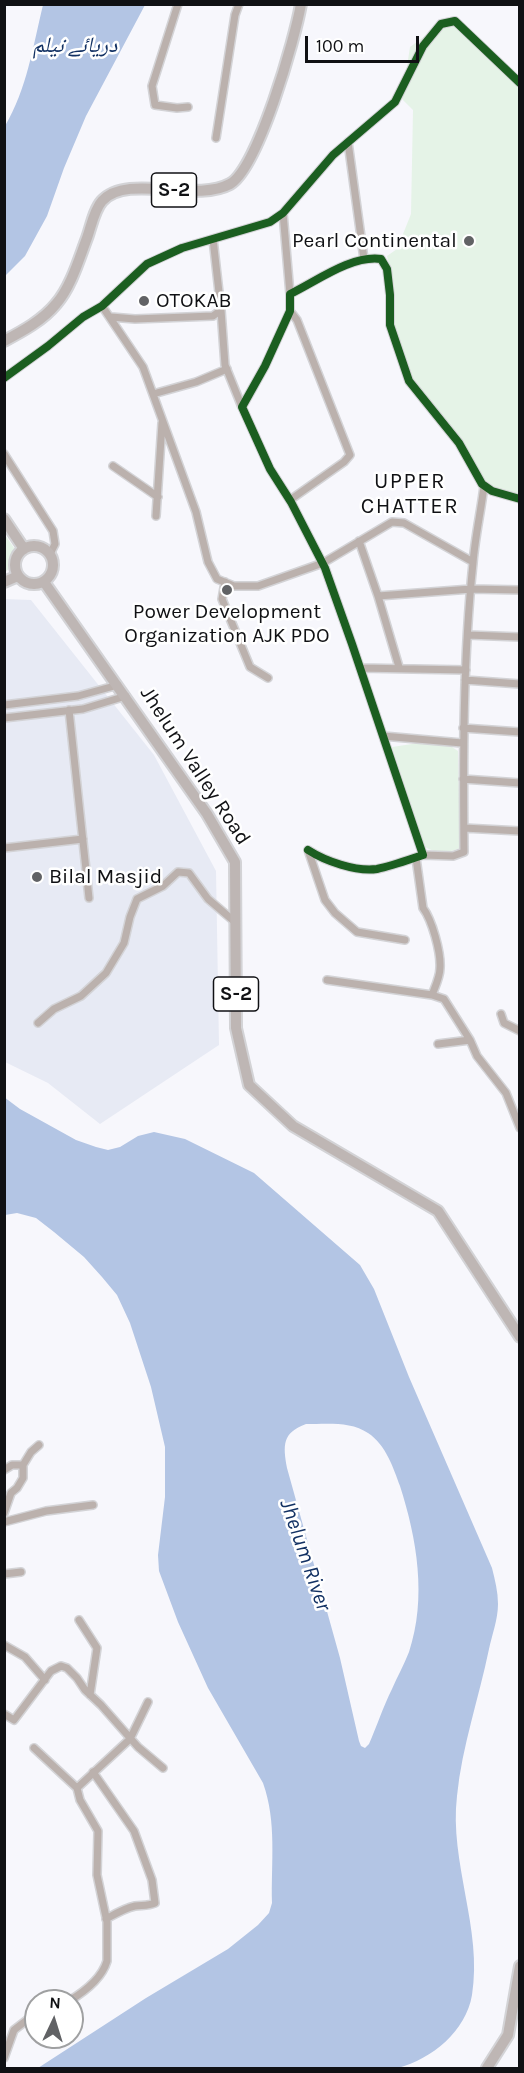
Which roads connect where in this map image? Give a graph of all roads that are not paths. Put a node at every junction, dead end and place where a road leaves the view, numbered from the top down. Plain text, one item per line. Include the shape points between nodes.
1 (178, 4) edge
2 (239, 4) edge
3 (301, 4) edge
4 (519, 83) edge
5 (188, 107) dead end
6 (216, 138) dead end
7 (348, 142) junction
8 (283, 213) junction
9 (213, 239) junction
10 (364, 259) junction
11 (290, 294) junction
12 (102, 306) junction
13 (221, 310) junction
14 (290, 311) junction
15 (111, 317) junction
16 (4, 341) edge
17 (227, 369) junction
18 (4, 378) edge
19 (153, 394) junction
20 (242, 407) junction
21 (163, 418) junction
22 (4, 454) edge
23 (113, 466) dead end
24 (484, 486) junction
25 (158, 497) junction
26 (519, 499) edge
27 (290, 500) junction
28 (156, 516) dead end
29 (4, 519) edge
30 (359, 541) junction
31 (24, 549) junction
32 (50, 554) junction
33 (473, 562) junction
34 (323, 563) junction
35 (18, 576) junction
36 (4, 582) edge
37 (44, 582) junction
38 (225, 582) junction
39 (471, 589) junction
40 (519, 590) edge
41 (378, 596) junction
42 (468, 634) junction
43 (519, 637) edge
44 (399, 667) junction
45 (360, 668) junction
46 (466, 670) junction
47 (268, 678) dead end
48 (465, 681) junction
49 (519, 684) edge
50 (118, 685) junction
51 (126, 696) junction
52 (4, 705) edge
53 (69, 710) junction
54 (4, 717) edge
55 (463, 728) junction
56 (519, 732) edge
57 (383, 736) junction
58 (462, 743) junction
59 (463, 779) junction
60 (519, 783) edge
61 (464, 828) junction
62 (519, 831) edge
63 (83, 839) junction
64 (4, 848) edge
65 (419, 856) junction
66 (89, 898) dead end
67 (235, 922) junction
68 (405, 940) dead end
69 (327, 980) dead end
70 (432, 995) junction
71 (501, 1014) dead end
72 (38, 1023) dead end
73 (519, 1031) edge
74 (470, 1040) junction
75 (438, 1044) dead end
76 (519, 1128) edge
77 (519, 1337) edge
78 (39, 1445) dead end
79 (23, 1465) junction
80 (4, 1470) edge
81 (93, 1505) dead end
82 (4, 1513) edge
83 (4, 1522) edge
84 (21, 1572) dead end
85 (4, 1574) edge
86 (79, 1620) dead end
87 (4, 1645) edge
88 (45, 1680) junction
89 (90, 1695) junction
90 (148, 1702) dead end
91 (4, 1714) edge
92 (130, 1739) junction
93 (34, 1748) dead end
94 (163, 1768) dead end
95 (93, 1772) junction
96 (77, 1788) junction
97 (106, 1919) junction
98 (519, 1966) edge
99 (84, 1989) edge
100 (24, 2022) edge
101 (4, 2058) edge
102 (487, 2068) edge

1 - 5 street via 152,87 155,105
2 - 6 street
3 - 16 highway, S-2 via 296,33 258,145 241,174 215,190 134,188 103,200 58,303
4 - 7 street via 455,21 449,21 441,24 423,46 395,102
7 - 8 street via 322,165
7 - 10 street
8 - 9 street via 270,222
8 - 11 street
9 - 12 street via 147,264
9 - 13 street
10 - 11 street
10 - 24 street via 381,259 387,269 390,325 409,381 459,443
11 - 14 street
12 - 15 street
12 - 18 street
13 - 15 street via 213,316
13 - 17 street
14 - 20 street
14 - 27 street via 350,455
15 - 19 street via 143,367
17 - 19 street
17 - 20 street
19 - 21 street
20 - 27 street via 270,469
21 - 25 street
21 - 38 street via 196,512 208,562 217,579
22 - 32 street via 53,531 55,544
23 - 25 street
24 - 26 street
24 - 33 street
25 - 28 street
27 - 34 street
29 - 31 highway
30 - 33 street via 392,522 404,523
30 - 34 street
30 - 41 street
31 - 32 highway via 39,547
31 - 35 highway via 15,562
32 - 37 highway via 52,572
33 - 39 street
34 - 38 street via 258,586
34 - 45 street
35 - 36 highway
35 - 37 highway via 32,585
37 - 50 highway, Jhelum Valley Road / S-2
38 - 47 street via 222,599 250,667
39 - 40 street
39 - 41 street
39 - 42 street
41 - 44 street
42 - 43 street
42 - 46 street
44 - 45 street
44 - 46 street
45 - 57 street
46 - 48 street
48 - 49 street
48 - 55 street
50 - 51 highway, Jhelum Valley Road / S-2
50 - 52 street via 78,696
51 - 53 street
51 - 67 highway, Jhelum Valley Road / S-2 via 235,862
53 - 54 street
53 - 63 street
55 - 56 street
55 - 58 street
57 - 58 street
57 - 65 street
58 - 59 street
59 - 60 street
59 - 61 street
61 - 62 street
61 - 65 street via 464,852 453,856
63 - 64 street
63 - 66 street
65 - 68 street via 374,869 349,866 308,850 325,900 335,913 357,932
65 - 70 street via 423,908 440,957 441,970
67 - 72 street via 208,899 189,873 178,872 163,886 137,899 124,943 106,973 81,996 54,1009
67 - 77 highway, Jhelum Valley Road / S-2 via 236,1028 249,1085 293,1126 438,1211
69 - 70 street
70 - 74 street via 444,999
71 - 73 street via 504,1023
74 - 75 street
74 - 76 street via 477,1056 506,1093
78 - 79 street
79 - 80 street
79 - 82 street via 23,1478 11,1493
81 - 83 street
84 - 85 street
86 - 89 street via 97,1648
87 - 88 street via 25,1657
88 - 89 street via 61,1666
88 - 91 street via 14,1720
89 - 92 street
90 - 92 street
92 - 94 street
92 - 95 street
93 - 96 street
95 - 96 street
95 - 97 street via 134,1831 152,1880 155,1903 125,1909
96 - 97 street via 98,1831 97,1875
97 - 99 street via 105,1967
98 - 102 highway via 508,2035
100 - 101 street via 10,2037

